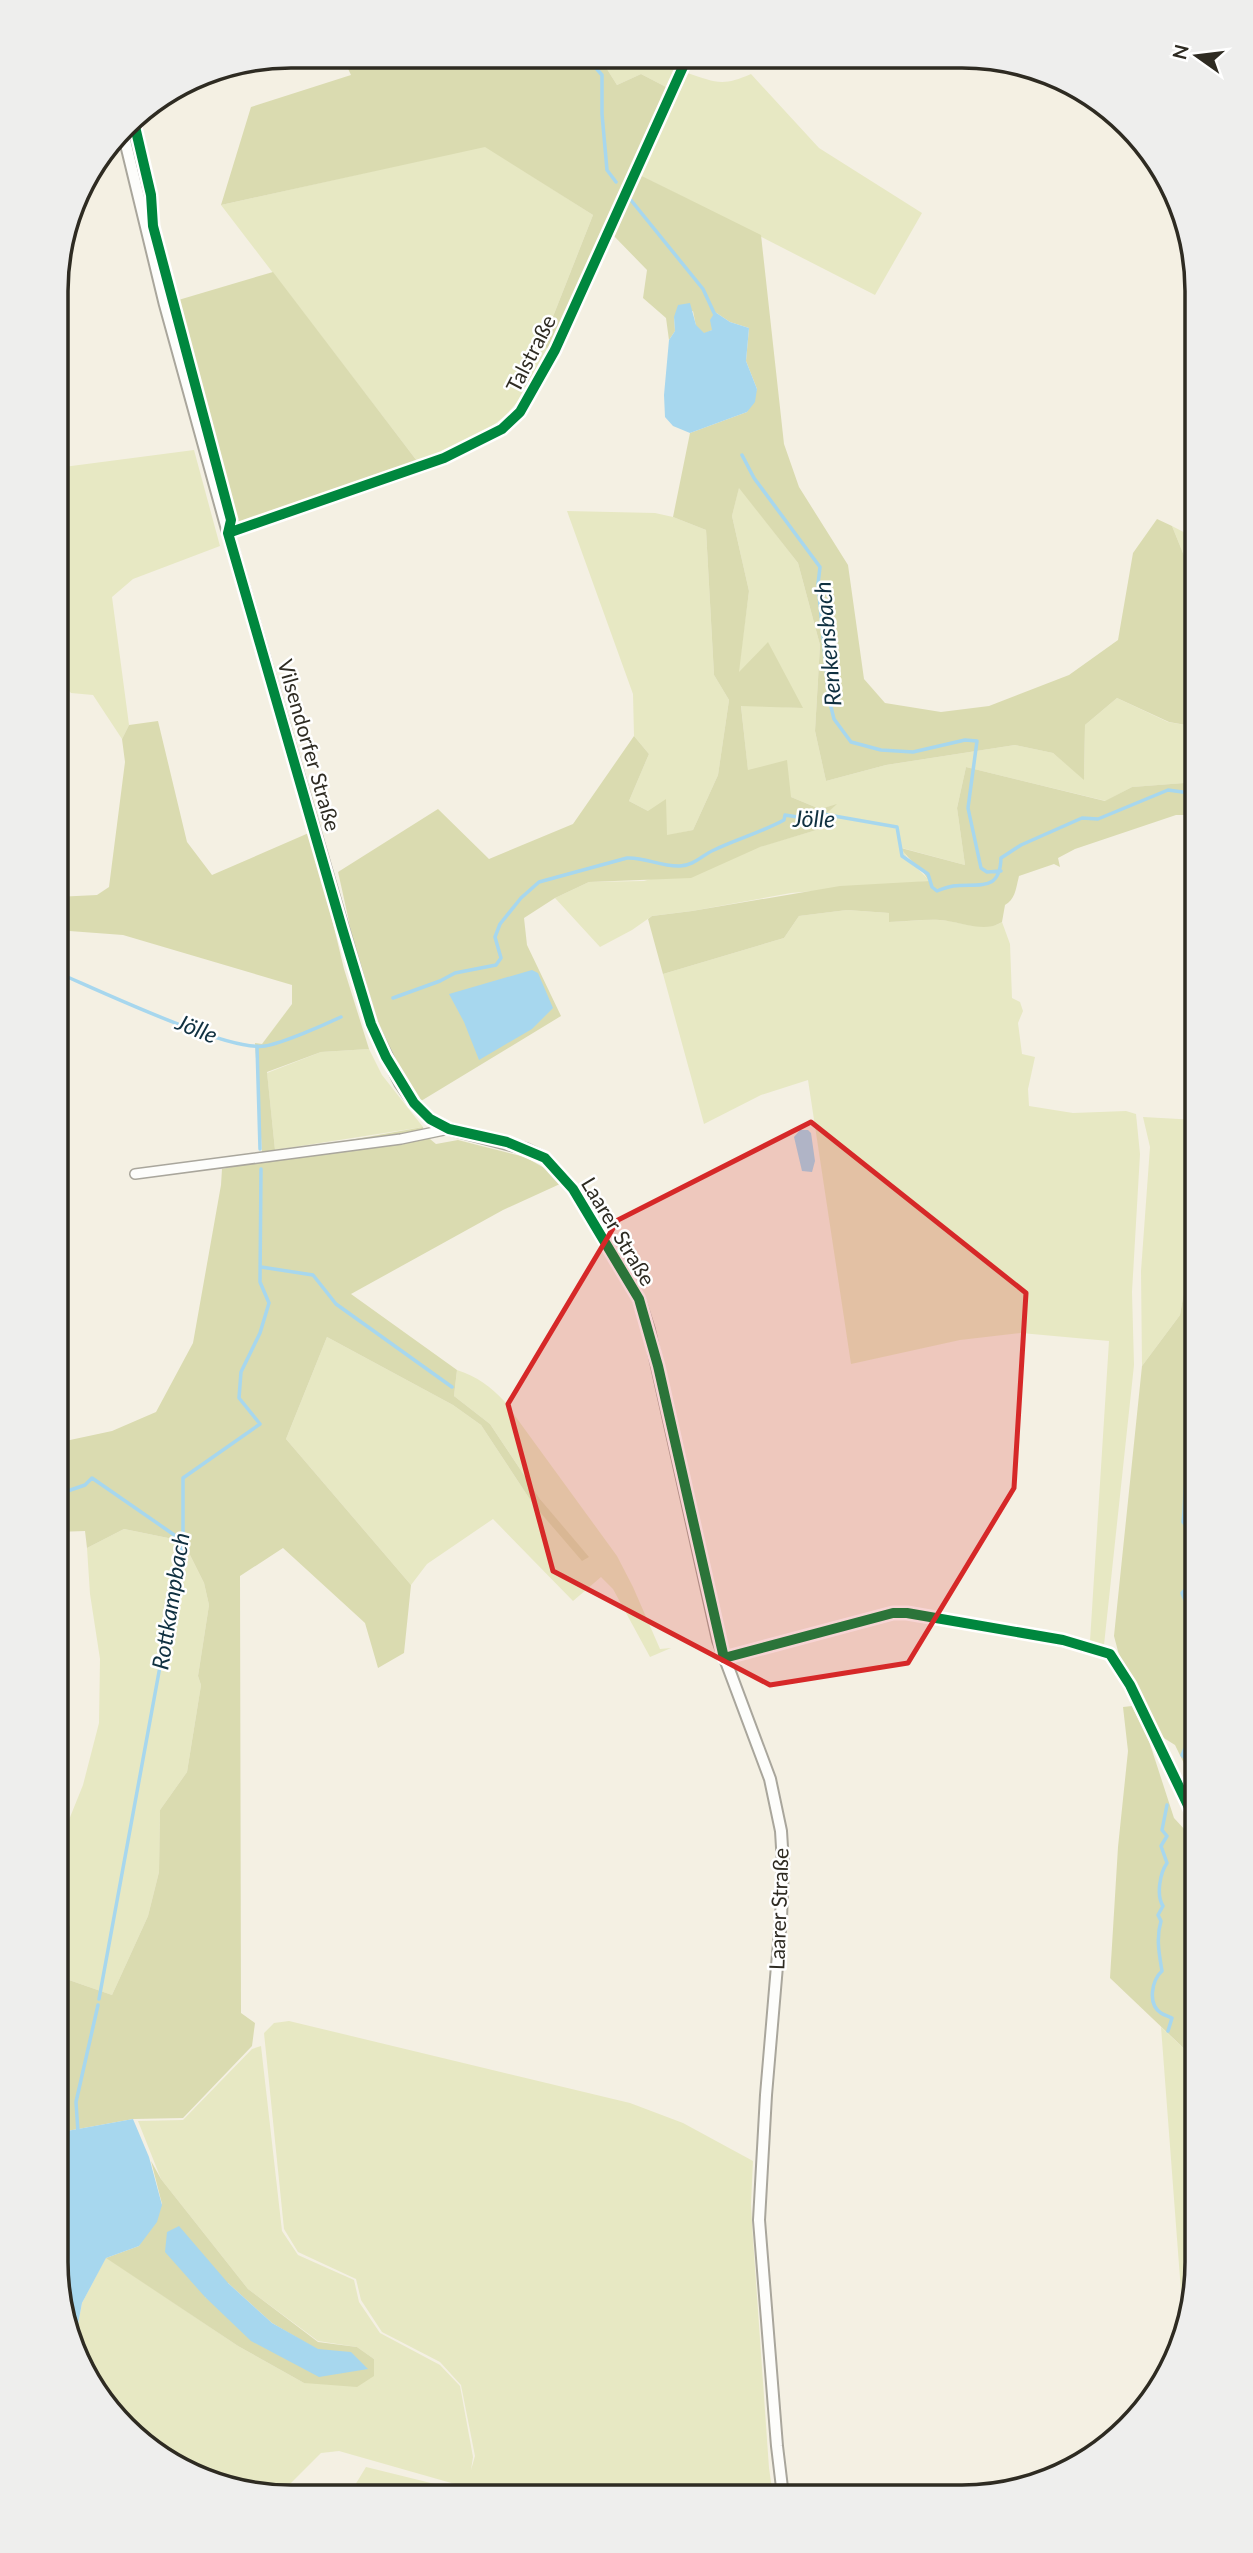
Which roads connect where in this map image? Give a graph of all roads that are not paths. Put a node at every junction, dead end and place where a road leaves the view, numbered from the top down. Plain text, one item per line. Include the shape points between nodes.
1 (682, 68) edge
2 (126, 142) edge
3 (228, 533) junction
4 (354, 968) joint
5 (449, 1129) junction
6 (135, 1174) dead end
7 (724, 1658) junction
8 (1184, 1798) edge
9 (781, 2485) edge

1 - 3 street, Talstraße via 555,350 520,412 502,429 444,458
2 - 3 street, Vilsendorfer Straße
3 - 4 street, Vilsendorfer Straße
4 - 5 street, Laarer Straße via 371,1024 400,1083 430,1119
5 - 6 street
5 - 7 street, Laarer Straße via 507,1142 545,1158 573,1189 639,1299
7 - 8 street via 893,1613 1063,1640 1110,1654 1130,1685
7 - 9 street, Laarer Straße via 770,1779 782,1842 759,2220

